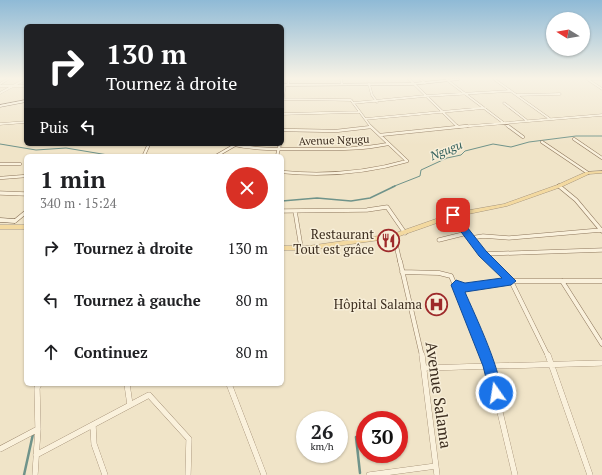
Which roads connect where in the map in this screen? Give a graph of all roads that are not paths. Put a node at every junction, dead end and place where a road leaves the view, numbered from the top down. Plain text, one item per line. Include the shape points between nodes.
1 (24, 101) edge
2 (311, 101) edge
3 (352, 101) edge
4 (384, 101) edge
5 (430, 101) edge
6 (475, 101) edge
7 (525, 101) edge
8 (284, 102) edge
9 (377, 102) joint
10 (504, 103) dead end
11 (354, 104) junction
12 (0, 106) edge
13 (484, 108) junction
14 (440, 111) junction
15 (359, 112) junction
16 (284, 114) edge
17 (602, 115) edge
18 (365, 119) junction
19 (550, 119) junction
20 (526, 120) junction
21 (24, 122) edge
22 (503, 122) junction
23 (0, 124) edge
24 (371, 127) junction
25 (458, 127) junction
26 (284, 130) edge
27 (380, 136) junction
28 (523, 137) dead end
29 (574, 139) dead end
30 (542, 142) dead end
31 (388, 144) junction
32 (231, 146) edge
33 (252, 146) edge
34 (280, 146) edge
35 (279, 149) junction
36 (219, 154) edge
37 (278, 154) edge
38 (602, 158) edge
39 (0, 164) edge
40 (20, 164) dead end
41 (284, 172) edge
42 (602, 172) edge
43 (588, 173) junction
44 (24, 176) edge
45 (0, 178) edge
46 (559, 186) junction
47 (0, 193) edge
48 (24, 194) edge
49 (284, 211) edge
50 (295, 211) junction
51 (24, 214) edge
52 (453, 215) junction
53 (0, 220) edge
54 (15, 221) junction
55 (0, 227) edge
56 (8, 227) junction
57 (24, 228) edge
58 (602, 230) edge
59 (405, 233) junction
60 (467, 233) junction
61 (394, 236) junction
62 (471, 238) junction
63 (439, 240) dead end
64 (301, 247) junction
65 (284, 248) edge
66 (602, 250) edge
67 (483, 254) junction
68 (402, 272) junction
69 (511, 281) junction
70 (562, 281) junction
71 (602, 281) edge
72 (456, 285) junction
73 (602, 344) edge
74 (602, 363) edge
75 (552, 364) junction
76 (489, 366) junction
77 (425, 368) junction
78 (38, 386) edge
79 (127, 386) edge
80 (230, 386) edge
81 (130, 405) junction
82 (93, 425) junction
83 (35, 430) junction
84 (0, 449) edge
85 (36, 455) junction
86 (436, 466) junction
87 (35, 475) edge
88 (105, 475) edge
89 (188, 475) edge
90 (264, 475) edge
91 (369, 475) edge
92 (437, 475) edge
93 (515, 475) edge
94 (590, 475) edge

1 - 12 street
2 - 8 street, Avenue Ngugu
3 - 11 street, Avenue Ngugu
4 - 9 street
5 - 14 street
6 - 13 street
7 - 19 street
9 - 11 street
10 - 20 street
11 - 15 street, Avenue Ngugu
13 - 14 street
13 - 22 street
14 - 18 street
14 - 25 street
15 - 16 street
15 - 18 street, Avenue Ngugu
17 - 19 street
18 - 24 street, Avenue Ngugu
19 - 20 street
20 - 22 street
21 - 23 street
22 - 25 street
22 - 28 street
24 - 26 street via 336,131
24 - 27 street, Avenue Ngugu
25 - 27 street
27 - 31 street, Avenue Ngugu
29 - 38 street
30 - 43 street
31 - 35 street, Avenue Ngugu via 349,149
31 - 41 street, Avenue Ngugu via 407,161 394,166 346,173
32 - 36 street
33 - 35 street, Avenue Ngugu
34 - 35 street
35 - 37 street
39 - 40 street
42 - 43 main road
43 - 46 main road
44 - 45 street
46 - 52 main road via 505,205
46 - 58 street via 576,200
47 - 48 street
49 - 50 street
50 - 59 street via 367,210 387,207
50 - 64 street
51 - 54 street
52 - 59 main road
52 - 60 street
53 - 54 street
54 - 56 street
55 - 56 main road
56 - 57 main road
58 - 62 street via 509,238
59 - 61 main road
60 - 62 street
60 - 63 street
61 - 64 main road
61 - 68 street, Avenue Salama
62 - 67 street
64 - 65 main road
66 - 67 street
67 - 69 street
68 - 72 street via 439,272 450,276
68 - 77 street, Avenue Salama
69 - 70 street
69 - 72 street via 465,288
69 - 75 street
70 - 71 street
70 - 73 street
72 - 76 street
74 - 75 street
75 - 76 street
75 - 94 street
76 - 77 street
76 - 93 street
77 - 86 street, Avenue Salama
78 - 83 street
79 - 81 street
80 - 90 street
81 - 82 street
81 - 89 street via 149,395 189,439
82 - 85 street
82 - 88 street via 94,444
83 - 84 street
83 - 85 street
85 - 87 street
86 - 91 street
86 - 92 street, Avenue Salama

